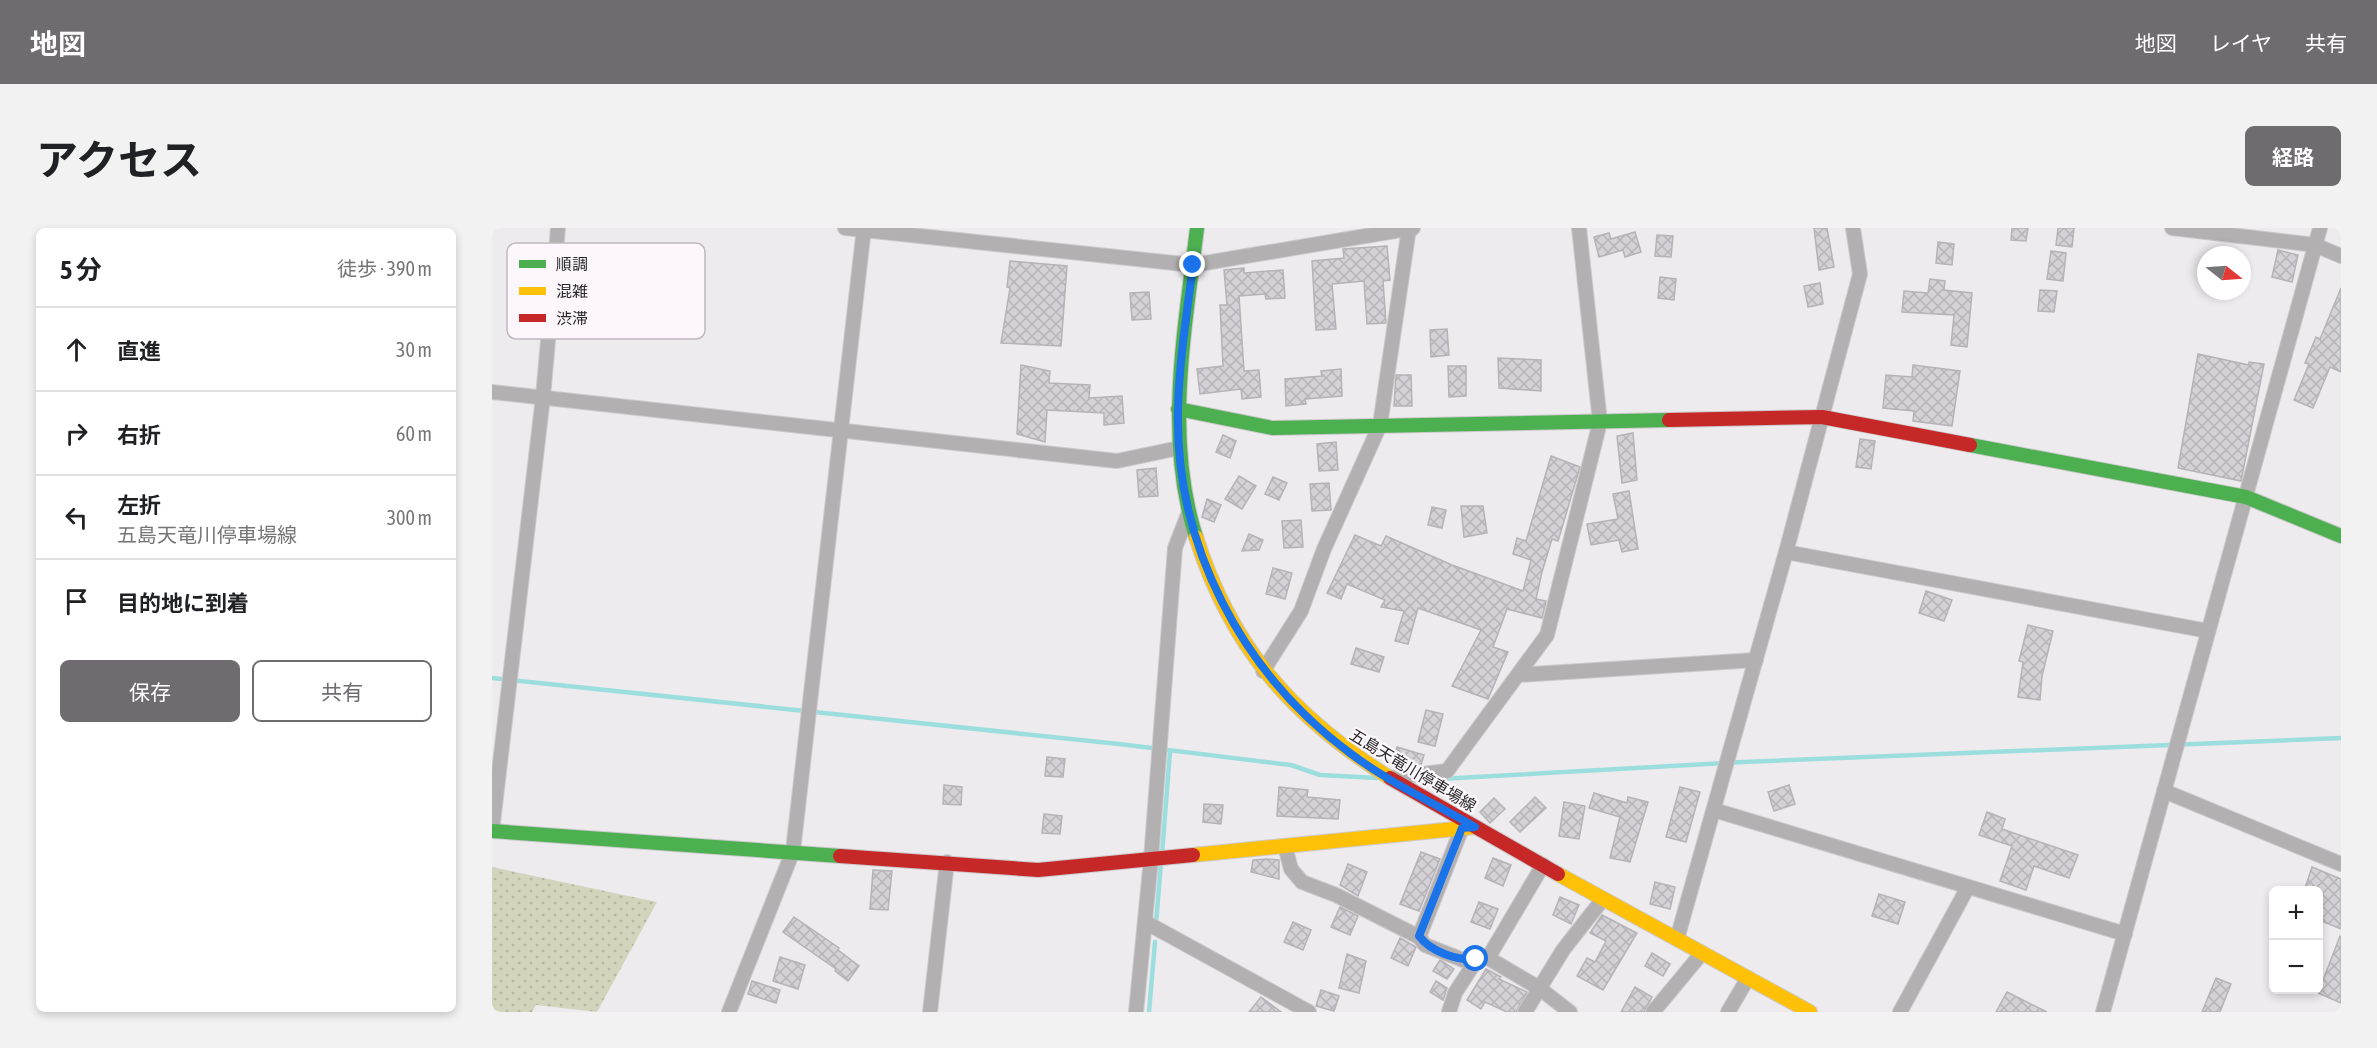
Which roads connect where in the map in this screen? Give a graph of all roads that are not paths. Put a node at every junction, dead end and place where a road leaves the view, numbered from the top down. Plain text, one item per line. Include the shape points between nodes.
1 (558, 228) edge
2 (845, 228) edge
3 (1197, 228) edge
4 (1410, 228) edge
5 (1579, 228) edge
6 (1853, 228) edge
7 (2172, 228) edge
8 (2320, 228) edge
9 (864, 229) edge
10 (557, 243) edge
11 (2315, 245) junction
12 (2341, 256) edge
13 (1193, 265) junction
14 (548, 339) edge
15 (492, 392) edge
16 (543, 397) junction
17 (1178, 409) junction
18 (1822, 417) junction
19 (1600, 422) junction
20 (1380, 425) junction
21 (840, 430) junction
22 (1179, 448) junction
23 (2246, 497) junction
24 (1189, 512) junction
25 (2341, 537) edge
26 (1786, 552) junction
27 (2208, 632) junction
28 (1756, 660) junction
29 (1263, 671) junction
30 (1518, 675) junction
31 (1396, 781) junction
32 (2164, 791) junction
33 (1714, 810) junction
34 (1469, 827) junction
35 (492, 831) edge
36 (1286, 846) junction
37 (793, 851) junction
38 (1152, 859) junction
39 (947, 862) junction
40 (2341, 864) edge
41 (1543, 866) junction
42 (1968, 887) junction
43 (1603, 899) junction
44 (1145, 922) junction
45 (2125, 934) junction
46 (1419, 936) junction
47 (1677, 939) junction
48 (1702, 953) junction
49 (1482, 959) junction
50 (1748, 978) junction
51 (1539, 988) junction
52 (1800, 1010) edge
53 (729, 1012) edge
54 (930, 1012) edge
55 (1136, 1012) edge
56 (1309, 1012) edge
57 (1449, 1012) edge
58 (1526, 1012) edge
59 (1570, 1012) edge
60 (1653, 1012) edge
61 (1728, 1012) edge
62 (1900, 1012) edge
63 (2103, 1012) edge

1 - 10 street
2 - 9 street
3 - 13 street, 五島天竜川停車場線
4 - 13 street
4 - 20 street
5 - 19 street
6 - 18 street via 1860,274
7 - 11 street
8 - 11 street
9 - 13 street
9 - 21 street
11 - 12 street
11 - 23 street
13 - 17 street, 五島天竜川停車場線
14 - 16 street
15 - 16 street
16 - 21 street
16 - 35 street
17 - 20 street via 1272,428
17 - 22 street, 五島天竜川停車場線
18 - 19 street
18 - 23 street
18 - 26 street
19 - 20 street
19 - 30 street via 1546,635
20 - 29 street via 1324,549 1301,611
21 - 22 street via 1117,461
21 - 37 street
22 - 24 street, 五島天竜川停車場線
23 - 25 street
23 - 27 street
24 - 29 street, 五島天竜川停車場線 via 1220,598
24 - 38 street via 1175,548
26 - 27 street
26 - 28 street
27 - 32 street
28 - 30 street
28 - 33 street
29 - 31 street, 五島天竜川停車場線 via 1351,754
30 - 31 street via 1446,771
31 - 34 street, 五島天竜川停車場線
32 - 40 street
32 - 45 street
33 - 42 street
33 - 47 street
34 - 36 street
34 - 41 street, 五島天竜川停車場線
34 - 46 street
35 - 37 street
36 - 38 street
36 - 46 street via 1291,869 1302,882
37 - 39 street
37 - 53 street
38 - 39 street via 1038,870
38 - 44 street
39 - 54 street
41 - 43 street, 五島天竜川停車場線
41 - 49 street
42 - 45 street
42 - 62 street
43 - 47 street, 五島天竜川停車場線
43 - 51 street
44 - 55 street
44 - 56 street
45 - 63 street
46 - 49 street via 1425,945 1463,960
47 - 48 street, 五島天竜川停車場線
48 - 50 street, 五島天竜川停車場線
48 - 60 street
49 - 51 street
49 - 57 street via 1455,993
50 - 52 street, 五島天竜川停車場線
50 - 61 street
51 - 58 street
51 - 59 street

